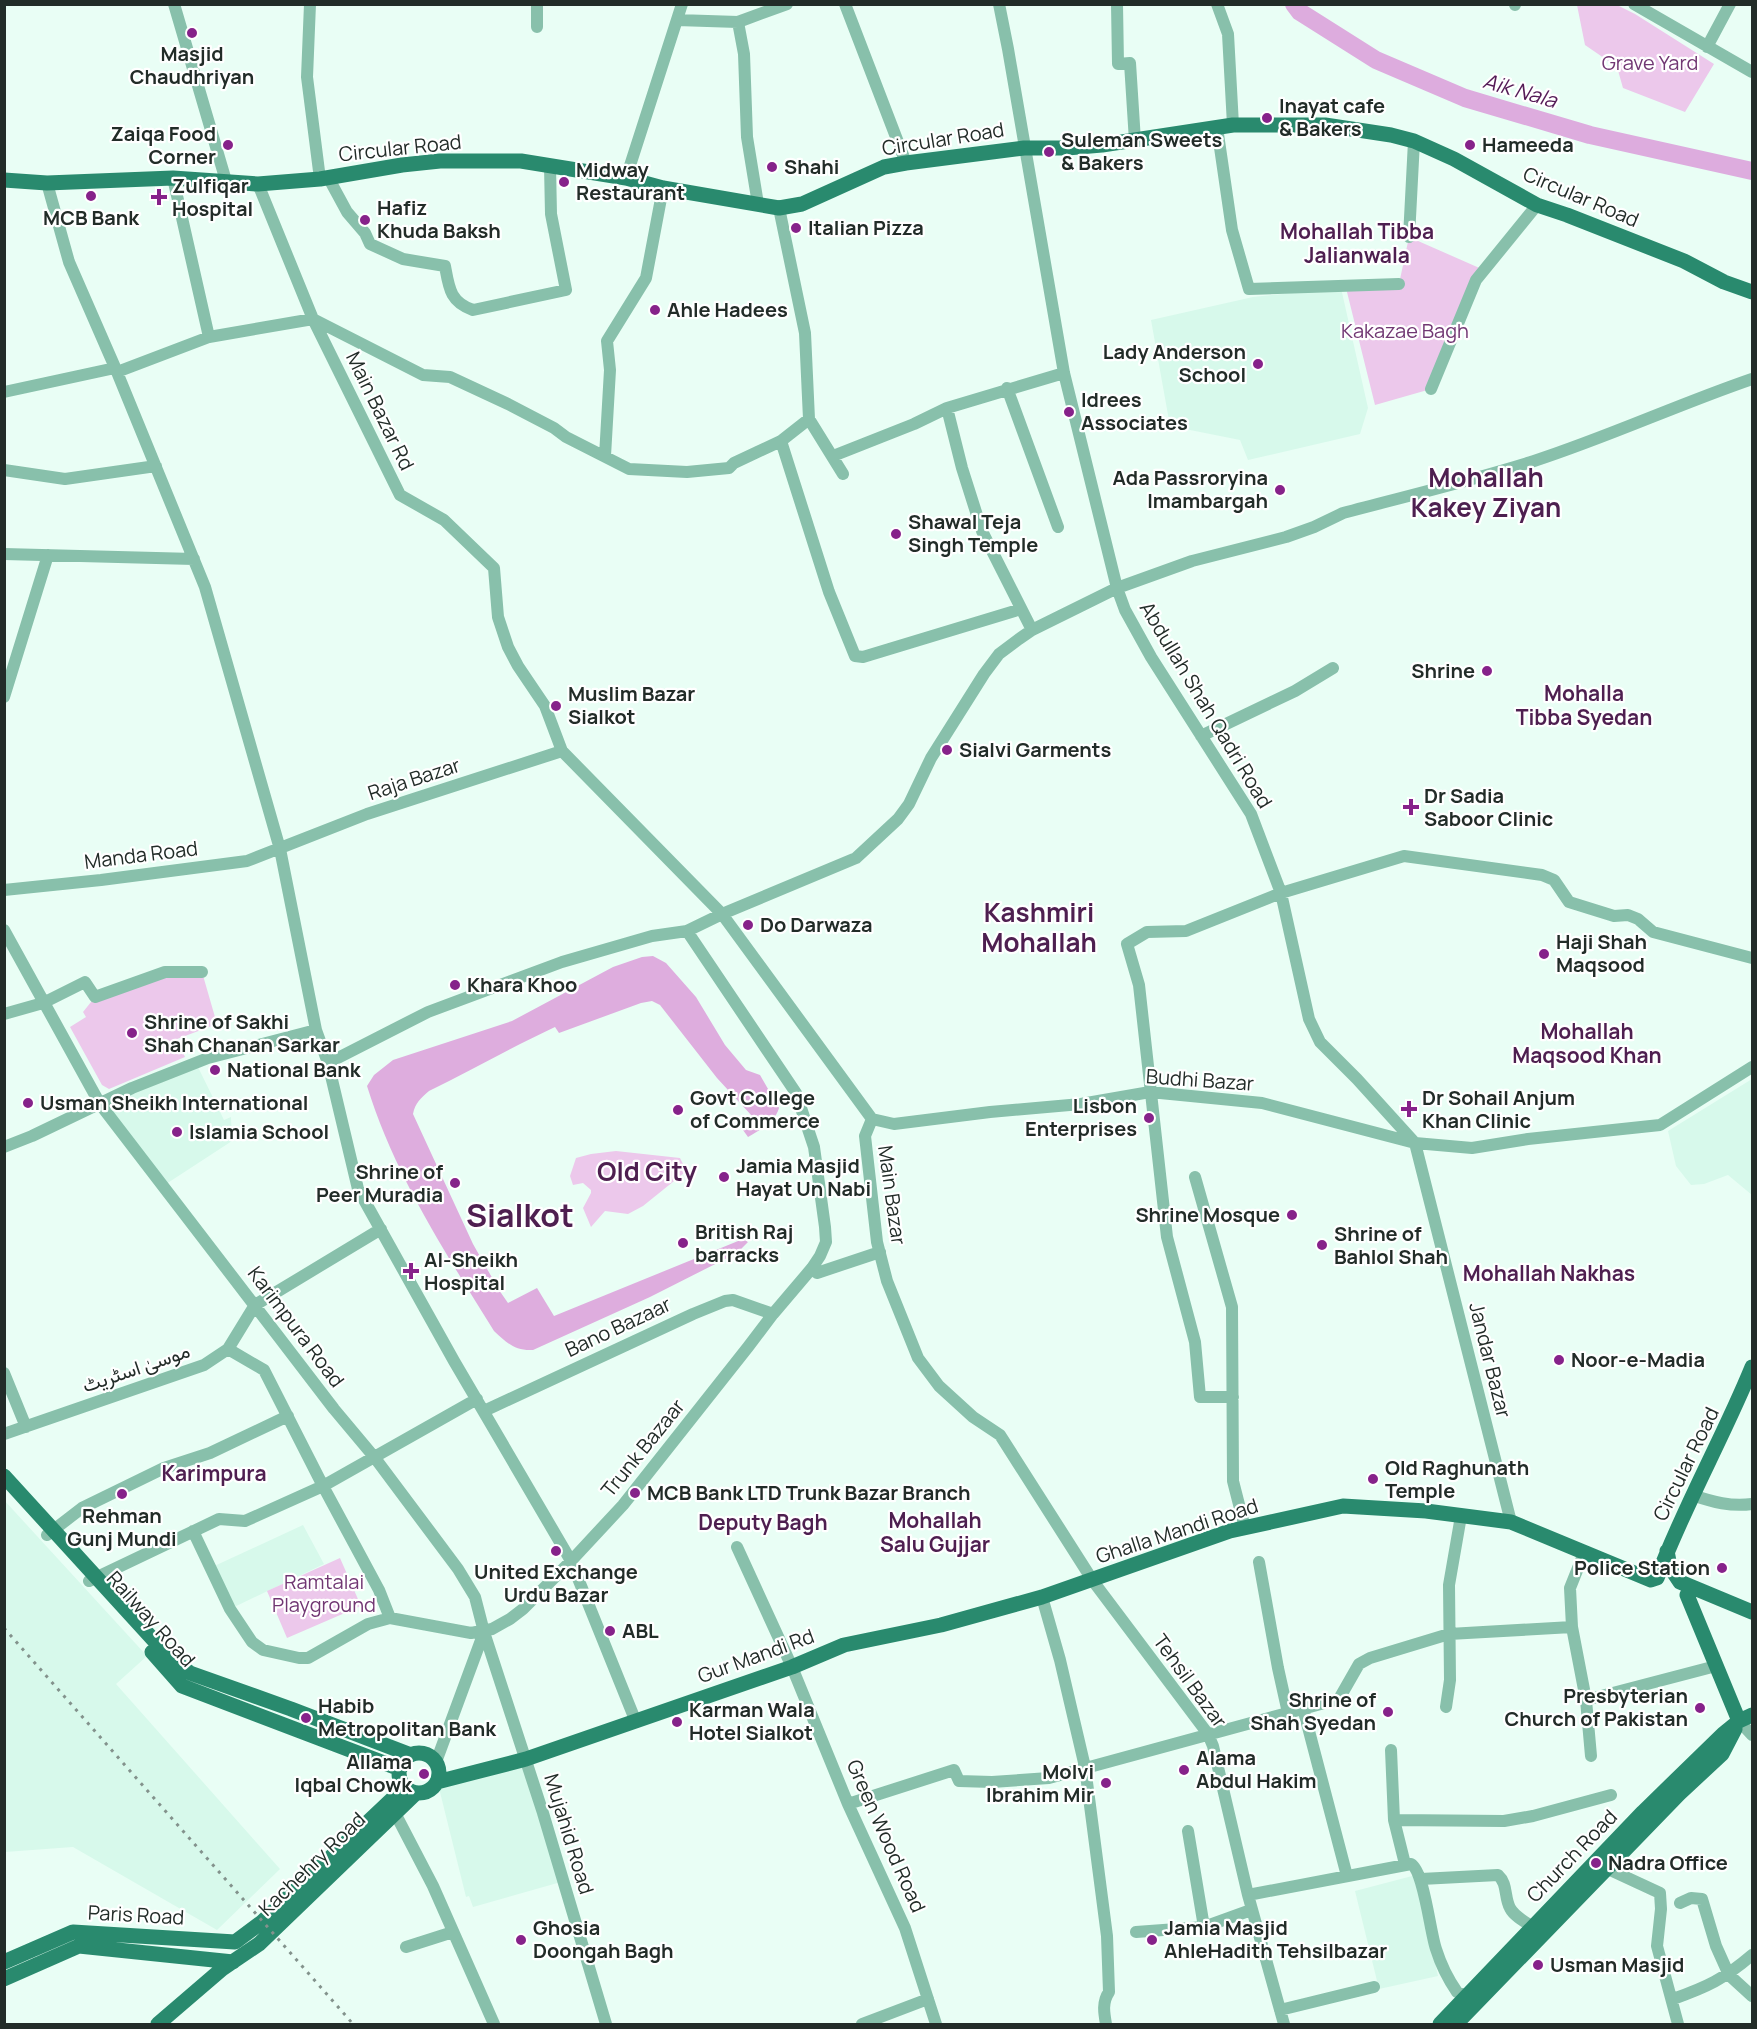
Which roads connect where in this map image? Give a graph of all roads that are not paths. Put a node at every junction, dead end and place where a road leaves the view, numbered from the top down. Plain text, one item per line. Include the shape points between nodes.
1 (174, 4) edge
2 (310, 4) edge
3 (537, 4) edge
4 (682, 4) edge
5 (787, 4) edge
6 (845, 4) edge
7 (999, 4) edge
8 (1117, 4) edge
9 (1217, 4) edge
10 (1634, 4) edge
11 (1730, 4) edge
12 (677, 21) junction
13 (738, 22) junction
14 (537, 27) dead end
15 (1707, 47) junction
16 (1752, 72) edge
17 (1233, 125) junction
18 (1217, 127) junction
19 (1136, 141) junction
20 (1414, 141) junction
21 (1024, 148) junction
22 (906, 163) junction
23 (550, 166) junction
24 (173, 178) junction
25 (324, 178) junction
26 (626, 178) junction
27 (4, 180) edge
28 (226, 181) junction
29 (47, 183) junction
30 (258, 184) junction
31 (663, 188) junction
32 (758, 204) junction
33 (1537, 205) junction
34 (779, 208) junction
35 (1409, 237) dead end
36 (1724, 282) junction
37 (1399, 284) dead end
38 (1752, 292) edge
39 (1752, 302) edge
40 (313, 319) junction
41 (209, 337) junction
42 (116, 370) junction
43 (1064, 373) junction
44 (1752, 379) edge
45 (1007, 388) junction
46 (1431, 388) dead end
47 (4, 392) edge
48 (947, 408) junction
49 (809, 419) junction
50 (781, 441) junction
51 (605, 456) junction
52 (833, 456) junction
53 (156, 466) junction
54 (4, 470) edge
55 (843, 474) dead end
56 (1058, 527) dead end
57 (4, 554) edge
58 (48, 555) junction
59 (194, 559) junction
60 (1117, 588) junction
61 (1021, 609) junction
62 (1032, 630) junction
63 (1334, 668) dead end
64 (4, 696) edge
65 (1201, 736) junction
66 (562, 751) junction
67 (280, 849) junction
68 (4, 890) edge
69 (1281, 893) junction
70 (722, 914) junction
71 (4, 930) edge
72 (687, 932) junction
73 (1752, 958) edge
74 (202, 972) dead end
75 (43, 1003) junction
76 (4, 1014) edge
77 (316, 1030) junction
78 (328, 1063) junction
79 (1752, 1067) edge
80 (1150, 1092) junction
81 (100, 1104) junction
82 (872, 1119) junction
83 (1415, 1143) junction
84 (4, 1147) edge
85 (1195, 1177) dead end
86 (381, 1229) junction
87 (880, 1252) junction
88 (812, 1268) junction
89 (255, 1305) junction
90 (773, 1314) junction
91 (228, 1349) junction
92 (1752, 1367) edge
93 (4, 1372) edge
94 (1233, 1397) junction
95 (477, 1399) junction
96 (484, 1411) junction
97 (288, 1416) junction
98 (26, 1427) junction
99 (4, 1434) edge
100 (375, 1458) junction
101 (4, 1476) edge
102 (323, 1486) junction
103 (4, 1489) edge
104 (1692, 1495) junction
105 (1752, 1504) edge
106 (1461, 1516) junction
107 (1511, 1522) junction
108 (1245, 1528) junction
109 (193, 1531) junction
110 (50, 1533) junction
111 (737, 1547) dead end
112 (1667, 1551) junction
113 (1584, 1553) junction
114 (571, 1561) junction
115 (1259, 1562) dead end
116 (1657, 1578) junction
117 (93, 1579) junction
118 (1093, 1581) junction
119 (1687, 1595) junction
120 (1042, 1597) junction
121 (1752, 1612) edge
122 (390, 1618) junction
123 (1752, 1622) edge
124 (1572, 1627) junction
125 (484, 1632) junction
126 (1449, 1634) junction
127 (1716, 1666) junction
128 (792, 1667) junction
129 (1586, 1700) junction
130 (1446, 1707) dead end
131 (1302, 1708) junction
132 (1288, 1713) junction
133 (1746, 1718) edge
134 (636, 1722) junction
135 (1208, 1734) junction
136 (1752, 1735) edge
137 (1391, 1750) dead end
138 (411, 1755) junction
139 (1591, 1756) dead end
140 (526, 1759) junction
141 (436, 1762) junction
142 (1085, 1767) junction
143 (400, 1768) junction
144 (437, 1782) junction
145 (411, 1790) junction
146 (1611, 1795) dead end
147 (849, 1804) junction
148 (395, 1814) junction
149 (1394, 1820) junction
150 (1188, 1831) dead end
151 (1405, 1864) junction
152 (1606, 1868) junction
153 (1347, 1876) junction
154 (1421, 1879) junction
155 (1248, 1895) junction
156 (1680, 1903) dead end
157 (1251, 1910) junction
158 (1204, 1927) junction
159 (1533, 1928) junction
160 (453, 1932) junction
161 (1136, 1932) dead end
162 (91, 1940) junction
163 (235, 1942) joint
164 (406, 1947) dead end
165 (1752, 1955) edge
166 (4, 1962) edge
167 (233, 1962) junction
168 (1729, 1975) junction
169 (4, 1979) edge
170 (1374, 1987) dead end
171 (1467, 1996) junction
172 (1752, 1996) edge
173 (928, 1999) junction
174 (1673, 1999) junction
175 (1280, 2010) junction
176 (1462, 2022) edge
177 (158, 2025) edge
178 (494, 2025) edge
179 (606, 2025) edge
180 (862, 2025) edge
181 (936, 2025) edge
182 (1106, 2025) edge
183 (1284, 2025) edge
184 (1440, 2025) edge
185 (1678, 2025) edge

1 - 28 street
2 - 25 street via 307,77
3 - 14 street
4 - 12 street
5 - 13 street
6 - 22 street
7 - 21 street, Abdullah Shah Qadri Road
8 - 19 street via 1118,64 1130,63
9 - 17 street via 1228,34
10 - 15 street
11 - 15 street
12 - 13 street
12 - 26 street
13 - 32 street via 744,54 747,137
15 - 16 street
17 - 18 main road, Circular Road
17 - 20 main road, Circular Road via 1325,125
18 - 19 main road, Circular Road
18 - 37 street via 1232,230 1249,289
19 - 21 main road, Circular Road
20 - 33 main road, Circular Road
20 - 35 street
21 - 22 main road, Circular Road
21 - 43 street, Abdullah Shah Qadri Road
22 - 34 main road, Circular Road via 884,167 802,204
23 - 25 main road, Circular Road via 521,161 440,161
23 - 25 street via 551,214 566,290 473,310 455,301 445,266 403,259 370,244
23 - 26 main road, Circular Road
24 - 28 main road, Circular Road
24 - 29 main road, Circular Road
24 - 41 street
25 - 30 main road, Circular Road
26 - 31 main road, Circular Road
27 - 29 main road, Circular Road
28 - 30 main road, Circular Road
29 - 42 street via 69,262
30 - 40 street, Main Bazar Rd
31 - 32 main road, Circular Road
31 - 51 street via 646,278 608,341
32 - 34 main road, Circular Road
33 - 36 main road, Circular Road via 1684,261
33 - 46 street via 1476,280
34 - 49 street via 805,333
36 - 38 main road
36 - 39 main road
40 - 41 street
40 - 51 street via 423,375 450,377 508,404
40 - 66 street, Main Bazar Rd via 399,495 444,520 494,568 498,617 508,646 545,706
41 - 42 street
42 - 47 street
42 - 53 street
43 - 45 street
43 - 60 street, Abdullah Shah Qadri Road
44 - 60 street via 1534,461 1343,513 1305,530 1192,561
45 - 48 street
45 - 56 street
48 - 52 street
48 - 61 street via 982,531
49 - 50 street
49 - 52 street
50 - 51 street via 729,468 687,472 629,469
50 - 61 street via 829,592 855,656 863,657
52 - 55 street
53 - 54 street via 65,479
53 - 59 street
57 - 58 street
58 - 59 street
58 - 64 street
59 - 67 street via 206,587
60 - 62 street
60 - 65 street, Abdullah Shah Qadri Road via 1139,636
61 - 62 street
62 - 70 street via 999,654 984,674 931,758 909,804 887,832 848,862
63 - 65 street
65 - 69 street, Abdullah Shah Qadri Road via 1251,814
66 - 67 street, Raja Bazar via 367,814
66 - 70 street, Main Bazar
67 - 68 street, Manda Road via 247,861
67 - 77 street
69 - 73 street via 1404,856 1542,875 1554,880 1569,902 1614,916 1628,915 1653,932
69 - 80 street via 1186,931 1147,932 1127,944 1139,985
69 - 83 street, Jandar Bazar via 1309,1019 1320,1042
70 - 72 street
70 - 82 street, Main Bazar
71 - 75 street, Karimpura Road
72 - 78 street via 652,936 551,966 428,1012
72 - 88 street, Trunk Bazaar via 796,1093 814,1147 825,1227 825,1242
74 - 75 street via 165,972 95,997 86,982
75 - 76 street
75 - 81 street, Karimpura Road
77 - 78 street
77 - 81 street via 208,1059
78 - 86 street via 358,1189
79 - 83 street, Budhi Bazar via 1660,1125 1472,1148
80 - 82 street, Budhi Bazar via 1082,1104 894,1124
80 - 83 street, Budhi Bazar via 1262,1103
80 - 94 street via 1167,1237 1195,1342 1200,1397
81 - 84 street
81 - 89 street, Karimpura Road
82 - 87 street, Main Bazar via 865,1136
83 - 107 street, Jandar Bazar
85 - 94 street via 1232,1307
86 - 89 street
86 - 95 street
87 - 88 street via 817,1273
87 - 118 street, Main Bazar via 887,1281 918,1358 939,1386 1000,1435
88 - 90 street, Trunk Bazaar
89 - 91 street, موسیٰ اسٹریٹ
89 - 100 street, Karimpura Road
90 - 96 street, Bano Bazaar via 734,1300 725,1301
90 - 114 street, Trunk Bazaar via 623,1505
91 - 97 street via 264,1370
91 - 98 street, موسیٰ اسٹریٹ via 204,1365
92 - 104 main road, Circular Road
93 - 98 street
94 - 108 street via 1233,1481
95 - 96 street
95 - 100 street
96 - 114 street
97 - 102 street
97 - 110 street via 82,1508
98 - 99 street, موسیٰ اسٹریٹ
100 - 102 street
100 - 125 street, Karimpura Road via 458,1569 478,1606
101 - 110 main road
102 - 109 street via 245,1521 219,1519
102 - 122 street
103 - 110 main road, Railway Road
104 - 105 street via 1713,1503
104 - 112 main road, Circular Road
106 - 107 main road, Ghalla Mandi Road
106 - 108 main road, Ghalla Mandi Road via 1343,1506
106 - 126 street via 1449,1585
107 - 113 main road, Ghalla Mandi Road
108 - 118 main road, Ghalla Mandi Road
109 - 117 street
109 - 122 street via 230,1609 252,1642 263,1650 308,1658 368,1624
110 - 117 main road, Railway Road
111 - 128 street, Green Wood Road
112 - 116 main road, Circular Road
112 - 121 main road via 1670,1567 1680,1582
113 - 116 main road, Ghalla Mandi Road via 1651,1580
113 - 124 street via 1570,1588
114 - 125 street, Trunk Bazaar via 523,1609
114 - 134 street
115 - 132 street
116 - 119 main road, Ghalla Mandi Road
117 - 138 main road via 170,1658 190,1673
117 - 143 main road, Railway Road via 182,1686
118 - 120 main road, Gur Mandi Rd
118 - 135 street, Tehsil Bazar
119 - 123 main road, Ghalla Mandi Road
119 - 127 main road
120 - 128 main road, Gur Mandi Rd via 941,1625 844,1645
120 - 142 street
122 - 125 street
124 - 126 street
124 - 129 street
125 - 140 street, Karimpura Road
125 - 141 street
126 - 130 street
126 - 131 street via 1370,1658 1359,1664 1340,1699
127 - 129 street
127 - 133 main road
128 - 134 main road, Gur Mandi Rd
128 - 147 street, Green Wood Road
129 - 139 street
131 - 132 street
131 - 153 street
132 - 135 street
133 - 136 street
133 - 152 main road, Church Road via 1722,1754
133 - 159 main road, Church Road via 1723,1734 1643,1812
134 - 140 main road, Gur Mandi Rd
135 - 142 street
135 - 155 street, Tehsil Bazar
137 - 149 street
138 - 141 main road via 426,1754
138 - 143 main road
140 - 144 main road, Gur Mandi Rd
140 - 179 street, Mujahid Road
141 - 144 main road
142 - 147 street via 1049,1778 992,1782 959,1781 954,1770
142 - 182 street via 1107,1936
143 - 145 main road via 401,1781
144 - 145 main road via 429,1791
145 - 148 main road, Kachehry Road
145 - 163 main road, Kachehry Road
146 - 149 street via 1504,1821
147 - 173 street, Green Wood Road via 905,1928
148 - 160 street
148 - 167 main road, Kachehry Road via 269,1934
149 - 151 street
150 - 158 street
151 - 153 street
151 - 154 street via 1415,1866
152 - 174 street via 1660,1893 1657,1946
152 - 176 main road, Church Road
153 - 155 street
154 - 159 street via 1498,1875 1511,1910
154 - 171 street via 1444,1971 1457,1992
155 - 157 street, Tehsil Bazar
156 - 168 street via 1702,1899
157 - 158 street
157 - 175 street, Tehsil Bazar
158 - 161 street
159 - 171 main road, Church Road
160 - 164 street
160 - 178 street
162 - 163 main road, Paris Road
162 - 166 main road, Paris Road via 73,1932
162 - 167 main road, Paris Road
162 - 169 main road, Paris Road
165 - 168 street
167 - 177 main road, Kachehry Road
168 - 172 street
168 - 174 street
170 - 175 street
171 - 184 main road, Church Road
173 - 180 street
173 - 181 street, Green Wood Road
174 - 185 street
175 - 183 street, Tehsil Bazar

